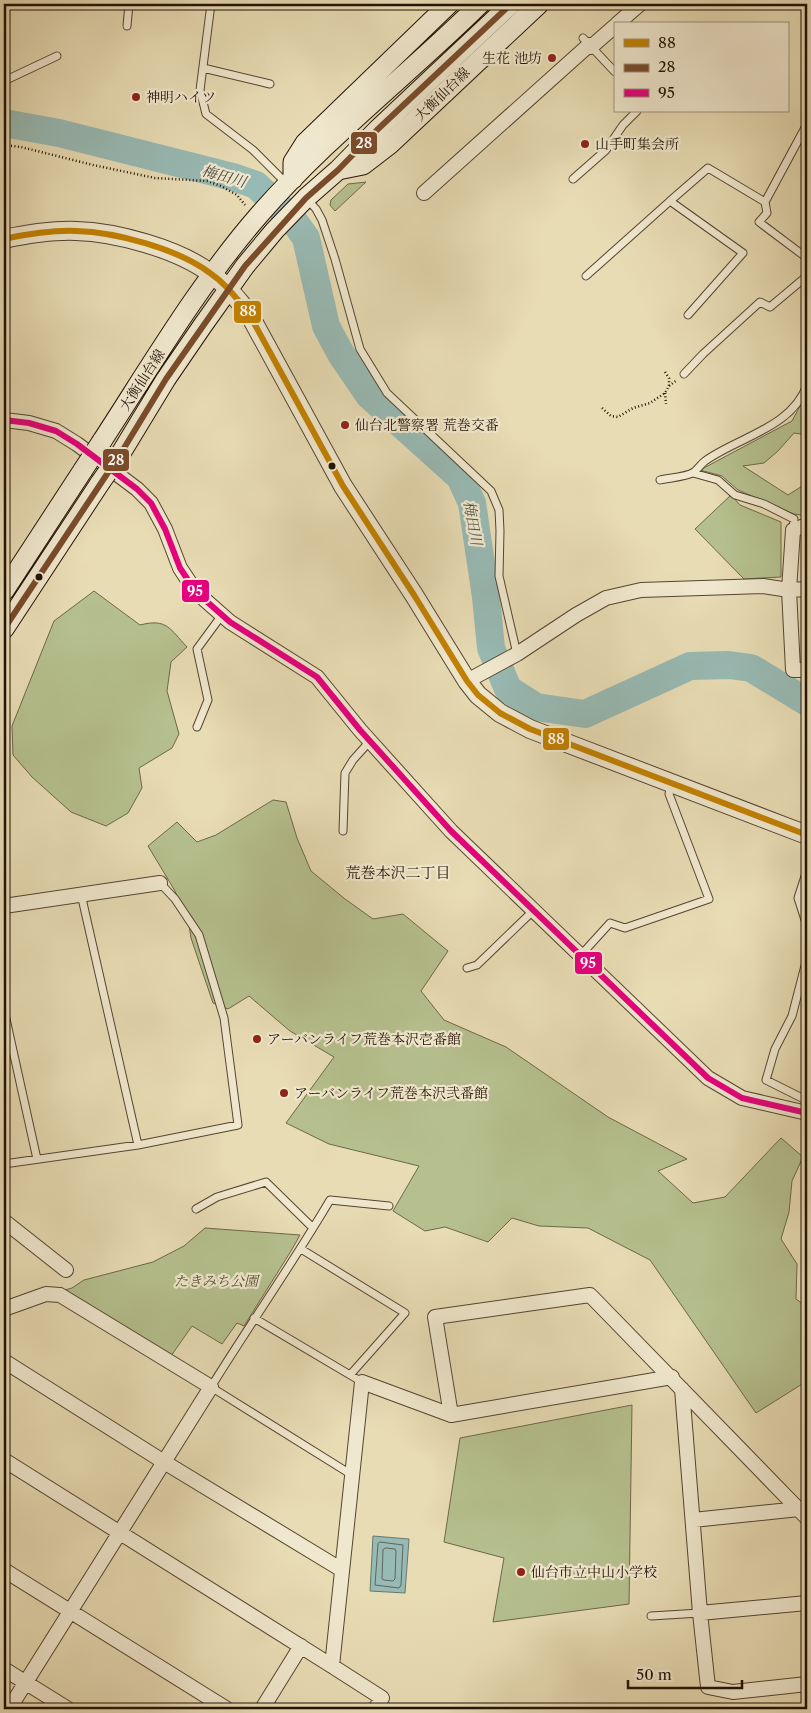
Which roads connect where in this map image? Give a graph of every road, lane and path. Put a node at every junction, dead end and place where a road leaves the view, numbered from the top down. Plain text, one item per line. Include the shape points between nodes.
1 (130, 4) edge
2 (211, 4) edge
3 (449, 4) edge
4 (480, 4) edge
5 (511, 4) edge
6 (539, 4) edge
7 (640, 4) edge
8 (619, 22) edge
9 (127, 26) dead end
10 (614, 26) edge
11 (588, 43) junction
12 (57, 56) dead end
13 (203, 68) junction
14 (614, 71) edge
15 (4, 81) edge
16 (270, 84) dead end
17 (636, 112) edge
18 (807, 124) edge
19 (4, 145) edge
20 (338, 170) junction
21 (573, 179) dead end
22 (287, 184) junction
23 (424, 193) dead end
24 (670, 201) junction
25 (302, 202) junction
26 (765, 202) junction
27 (254, 211) junction
28 (4, 239) edge
29 (807, 258) edge
30 (212, 274) junction
31 (586, 276) dead end
32 (807, 276) edge
33 (228, 289) junction
34 (688, 315) dead end
35 (666, 372) dead end
36 (684, 374) joint
37 (807, 385) edge
38 (669, 386) junction
39 (665, 393) junction
40 (666, 404) dead end
41 (602, 408) dead end
42 (4, 420) edge
43 (693, 473) junction
44 (660, 480) dead end
45 (807, 525) edge
46 (793, 530) junction
47 (807, 589) edge
48 (789, 590) junction
49 (4, 591) edge
50 (222, 615) junction
51 (4, 629) edge
52 (517, 654) junction
53 (807, 670) edge
54 (468, 681) junction
55 (197, 727) dead end
56 (370, 741) junction
57 (671, 783) junction
58 (343, 832) dead end
59 (807, 835) edge
60 (807, 870) edge
61 (160, 883) joint
62 (81, 894) junction
63 (4, 906) edge
64 (534, 911) junction
65 (807, 926) edge
66 (580, 956) junction
67 (807, 958) edge
68 (467, 968) dead end
69 (4, 1010) edge
70 (807, 1099) edge
71 (807, 1113) edge
72 (138, 1145) junction
73 (37, 1159) junction
74 (4, 1164) edge
75 (389, 1206) dead end
76 (196, 1208) dead end
77 (4, 1221) edge
78 (313, 1228) junction
79 (301, 1248) junction
80 (66, 1270) dead end
81 (4, 1308) edge
82 (254, 1318) junction
83 (4, 1361) edge
84 (672, 1377) junction
85 (356, 1378) junction
86 (211, 1387) junction
87 (682, 1389) junction
88 (451, 1415) junction
89 (4, 1460) edge
90 (164, 1462) junction
91 (352, 1475) junction
92 (803, 1513) edge
93 (693, 1520) junction
94 (119, 1532) junction
95 (4, 1570) edge
96 (342, 1570) junction
97 (807, 1603) edge
98 (70, 1611) junction
99 (700, 1613) junction
100 (651, 1616) dead end
101 (301, 1646) junction
102 (332, 1666) junction
103 (4, 1669) edge
104 (26, 1683) junction
105 (807, 1684) edge
106 (10, 1709) edge
107 (68, 1709) edge
108 (227, 1709) edge
109 (262, 1709) edge
110 (375, 1709) edge

1 - 9 lane
2 - 13 lane
3 - 22 main road, 大衡仙台線 via 305,143 293,162
4 - 22 main road, 大衡仙台線
5 - 20 main road, 大衡仙台線
6 - 20 main road, 大衡仙台線 via 389,144 363,165
7 - 8 street
10 - 11 street
11 - 14 lane
11 - 23 street
12 - 15 lane
13 - 16 lane
13 - 22 lane via 200,90 206,114 253,150
17 - 21 lane via 606,150
18 - 26 lane
19 - 27 path via 155,178 207,181 237,195
20 - 25 main road, 大衡仙台線
22 - 27 main road, 大衡仙台線
24 - 26 lane via 708,168
24 - 31 lane
24 - 34 lane via 743,253
25 - 33 main road, 大衡仙台線 via 244,266
25 - 52 lane via 316,209 335,258 360,349 387,393 491,491 499,510 499,576
26 - 29 lane via 767,212 759,222
27 - 30 main road, 大衡仙台線
28 - 30 street via 47,231 110,236 152,245 192,261
30 - 33 street
30 - 49 main road, 大衡仙台線, bridge
32 - 36 lane via 770,307 760,302
33 - 51 main road, 大衡仙台線, bridge
33 - 54 street via 248,312 342,486
35 - 38 path
36 - 38 path
37 - 43 lane via 804,394 788,413 704,462
38 - 39 path
39 - 40 path
39 - 41 path via 618,417 611,416
42 - 50 street via 56,431 125,479 151,503 187,580
43 - 44 lane
43 - 46 lane via 718,480 734,495 764,504 794,519
45 - 46 street
46 - 48 street
47 - 48 street
48 - 52 street via 763,586 641,590 606,598
48 - 53 street via 792,670
50 - 55 lane via 196,649 208,700
50 - 56 street via 317,677
52 - 54 street
54 - 57 street via 500,713 530,729
56 - 58 lane via 345,773
56 - 64 street via 451,831
57 - 59 street
57 - 66 lane via 670,794 708,899 625,928 610,923
60 - 65 lane via 798,898
61 - 62 street
61 - 72 lane via 199,935 224,1018 238,1125
62 - 63 street
62 - 72 lane
64 - 66 street
64 - 68 lane via 477,965
66 - 71 street via 708,1078 742,1098
67 - 70 lane via 792,1016 775,1049 766,1080
69 - 73 lane
72 - 73 lane
73 - 74 lane
75 - 78 lane via 330,1200
76 - 78 lane via 218,1196 266,1182
77 - 80 street
78 - 79 lane
79 - 82 lane
79 - 85 lane via 405,1313
81 - 86 street via 46,1294 60,1296
82 - 85 lane
82 - 86 lane
83 - 90 street
84 - 87 street
84 - 88 street
84 - 88 street via 590,1295 435,1317
85 - 88 street
85 - 91 street
86 - 90 street
86 - 91 lane
87 - 92 street
87 - 93 street
89 - 94 street
90 - 94 street
90 - 96 street
91 - 96 street
92 - 93 street
93 - 99 street
94 - 98 street
94 - 101 street
95 - 98 street
96 - 102 street
97 - 99 street
98 - 104 street
98 - 108 street
99 - 100 lane
99 - 105 street via 708,1687 734,1692
101 - 102 street
101 - 109 street
102 - 110 street via 382,1698
103 - 104 street
104 - 106 street
104 - 107 street

